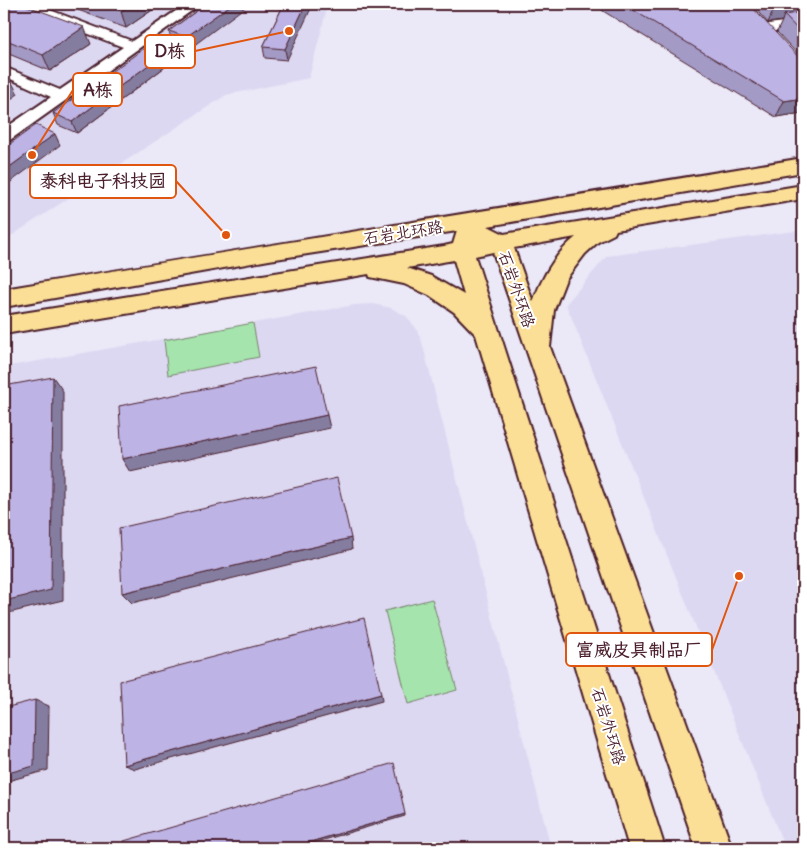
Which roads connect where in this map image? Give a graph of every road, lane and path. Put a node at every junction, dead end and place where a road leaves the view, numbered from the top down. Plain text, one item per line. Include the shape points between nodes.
1 (24, 4) edge
2 (194, 4) edge
3 (750, 16) edge
4 (803, 23) edge
5 (762, 29) junction
6 (774, 42) edge
7 (133, 46) junction
8 (4, 71) edge
9 (62, 96) junction
10 (4, 136) edge
11 (803, 166) edge
12 (803, 192) edge
13 (469, 221) junction
14 (627, 221) junction
15 (501, 243) junction
16 (462, 251) junction
17 (343, 270) junction
18 (4, 298) edge
19 (4, 325) edge
20 (488, 335) junction
21 (539, 353) junction
22 (647, 848) edge
23 (714, 848) edge

1 - 7 lane
2 - 7 lane
3 - 5 lane
4 - 5 lane
5 - 6 lane
7 - 9 lane
8 - 9 lane
9 - 10 lane
11 - 13 main road, 石岩北环路
12 - 14 main road, 石岩北环路
13 - 15 main road, 石岩外环路
13 - 16 main road
13 - 18 main road, 石岩北环路
14 - 15 main road, 石岩北环路
14 - 21 main road via 587,238 559,272 541,320
15 - 16 main road, 石岩北环路
15 - 21 main road, 石岩外环路
16 - 17 main road, 石岩北环路
16 - 20 main road, 石岩外环路
17 - 19 main road, 石岩北环路
17 - 20 main road via 395,273 431,285 464,306
20 - 22 main road, 石岩外环路
21 - 23 main road, 石岩外环路

